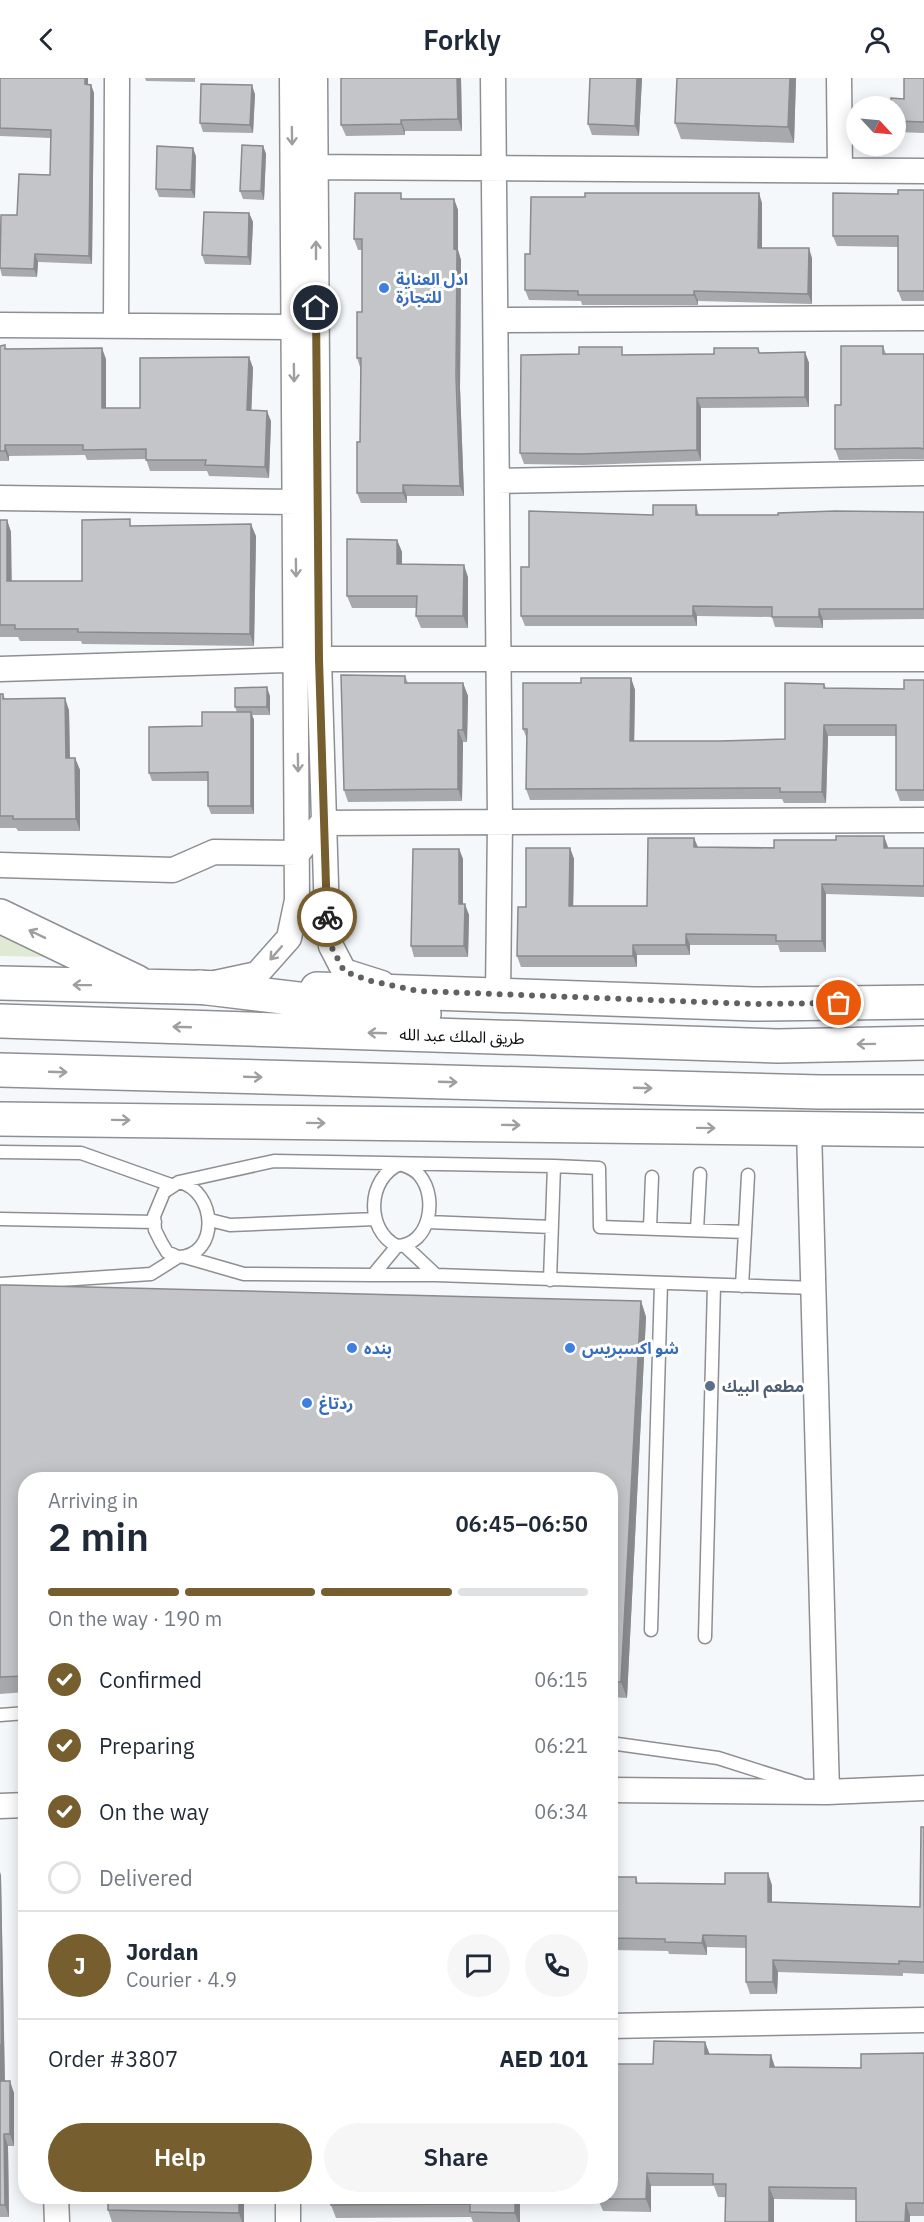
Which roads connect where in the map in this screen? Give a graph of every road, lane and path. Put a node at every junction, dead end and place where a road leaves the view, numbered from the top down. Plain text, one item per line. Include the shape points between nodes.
1 (117, 78) edge
2 (292, 78) edge
3 (315, 78) edge
4 (493, 78) edge
5 (838, 78) edge
6 (304, 167) junction
7 (494, 168) junction
8 (840, 170) junction
9 (924, 171) edge
10 (924, 318) edge
11 (496, 320) junction
12 (0, 326) edge
13 (116, 326) junction
14 (294, 327) junction
15 (924, 473) edge
16 (497, 481) junction
17 (0, 498) edge
18 (296, 502) junction
19 (498, 659) junction
20 (924, 659) edge
21 (308, 660) junction
22 (0, 669) edge
23 (924, 820) edge
24 (500, 822) junction
25 (322, 823) junction
26 (298, 853) junction
27 (0, 866) edge
28 (0, 916) edge
29 (0, 983) edge
30 (146, 987) junction
31 (199, 987) junction
32 (418, 991) junction
33 (498, 995) junction
34 (924, 1002) edge
35 (0, 1021) edge
36 (924, 1043) edge
37 (778, 1046) junction
38 (0, 1070) edge
39 (924, 1092) edge
40 (0, 1119) edge
41 (809, 1129) junction
42 (924, 1130) edge
43 (0, 1152) edge
44 (400, 1164) junction
45 (554, 1166) junction
46 (700, 1174) dead end
47 (748, 1175) dead end
48 (652, 1178) dead end
49 (175, 1183) junction
50 (0, 1219) edge
51 (375, 1219) junction
52 (210, 1220) junction
53 (155, 1222) junction
54 (428, 1222) junction
55 (552, 1227) junction
56 (650, 1228) junction
57 (698, 1230) junction
58 (745, 1232) junction
59 (401, 1246) junction
60 (182, 1257) junction
61 (374, 1275) junction
62 (436, 1275) junction
63 (550, 1280) junction
64 (661, 1283) junction
65 (0, 1284) edge
66 (714, 1285) junction
67 (742, 1286) junction
68 (815, 1288) junction
69 (651, 1630) dead end
70 (705, 1637) dead end
71 (18, 1714) edge
72 (0, 1715) edge
73 (618, 1744) edge
74 (924, 1788) edge
75 (618, 1790) edge
76 (827, 1792) junction
77 (18, 1805) edge
78 (0, 1806) edge
79 (924, 2020) edge
80 (618, 2026) edge
81 (56, 2204) edge
82 (288, 2204) edge
83 (57, 2222) edge
84 (288, 2222) edge

1 - 13 street
2 -> 6 street
3 - 6 street
4 - 7 street
5 - 8 street
6 - 7 street
6 - 14 street
21 -> 6 street
7 - 8 street
7 - 11 street
8 - 9 street
10 - 11 street
11 - 16 street
12 - 13 street
13 - 14 street
14 -> 18 street
15 - 16 street
16 - 19 street
17 - 18 street
18 -> 21 street
19 - 20 street
19 - 21 street
19 - 24 street
21 - 22 street
21 - 25 street
21 -> 26 street
23 - 24 street
24 - 25 street
24 - 33 street
25 - 26 street
25 - 32 street via 331,946 344,971
26 - 27 street via 214,852 172,870
26 -> 31 street via 297,900 288,938 257,974
30 -> 28 main road
30 -> 29 main road
30 - 31 main road
31 - 32 main road
31 - 37 main road via 364,1008
32 - 33 main road
33 - 34 main road via 754,1004
37 -> 35 main road, طريق الملك عبد الله
36 -> 37 main road, طريق الملك عبد الله
38 -> 39 main road
40 -> 41 main road
41 - 42 main road
41 - 68 street
43 - 49 lane via 81,1153
44 - 45 lane
44 - 49 lane via 274,1161
44 - 51 lane via 387,1170 375,1192
44 - 54 lane via 413,1169 425,1185 430,1197
45 - 55 lane
45 - 56 lane via 599,1168 600,1227
46 - 57 lane
47 - 58 lane
48 - 56 lane
49 - 52 lane via 195,1189
49 - 53 lane via 158,1203
50 - 53 lane
51 - 52 lane via 230,1225
51 - 59 lane via 386,1241
52 - 60 lane via 202,1244
53 - 60 lane via 167,1252
54 - 55 lane
54 - 59 lane via 422,1233
55 - 63 lane
56 - 57 lane
57 - 58 lane
58 - 67 lane
59 - 61 lane
59 - 62 lane
60 - 61 lane via 244,1274
60 - 65 lane via 151,1274
61 - 62 lane
62 - 63 lane
63 - 64 lane
64 - 66 lane
64 - 69 lane
66 - 67 lane
66 - 70 lane
67 - 68 lane
68 - 76 street
71 - 72 lane
73 - 76 lane via 718,1758
74 - 76 street
75 - 76 street
77 - 78 street
79 - 80 street
81 - 83 street
82 - 84 street

